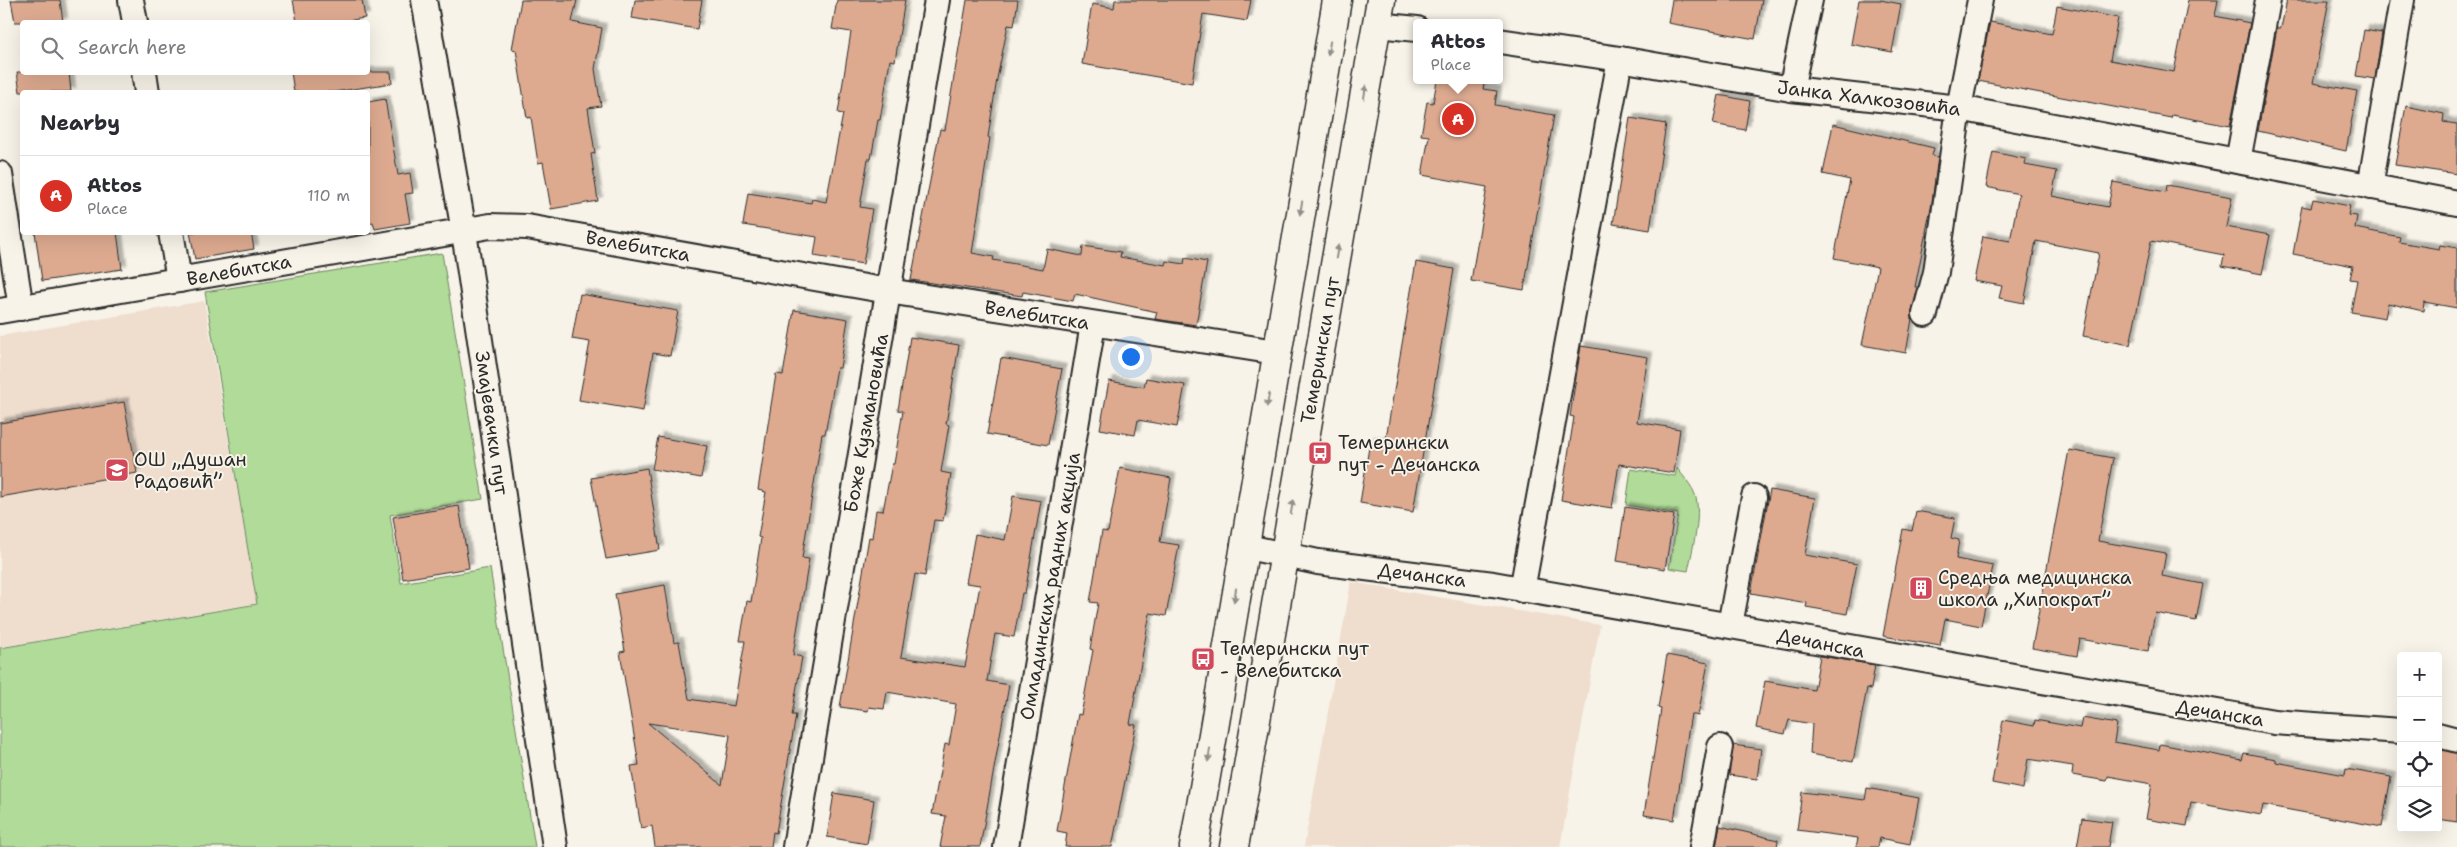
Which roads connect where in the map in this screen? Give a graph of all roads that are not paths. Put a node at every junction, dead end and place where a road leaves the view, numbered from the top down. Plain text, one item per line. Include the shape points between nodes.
1 (132, 0) edge
2 (424, 0) edge
3 (937, 0) edge
4 (1337, 0) edge
5 (1810, 0) edge
6 (1980, 0) edge
7 (2268, 0) edge
8 (2402, 0) edge
9 (1379, 12) edge
10 (135, 20) edge
11 (1413, 27) edge
12 (1503, 42) edge
13 (1620, 59) junction
14 (144, 75) edge
15 (1791, 89) junction
16 (147, 90) edge
17 (1959, 108) junction
18 (2238, 161) junction
19 (0, 174) edge
20 (2370, 187) junction
21 (2457, 203) edge
22 (464, 232) junction
23 (172, 235) edge
24 (179, 280) junction
25 (888, 291) junction
26 (11, 310) edge
27 (1925, 314) dead end
28 (1093, 324) junction
29 (1276, 352) junction
30 (1754, 497) dead end
31 (1243, 546) junction
32 (1284, 555) junction
33 (1522, 590) junction
34 (1730, 626) junction
35 (2397, 731) edge
36 (2442, 736) edge
37 (2457, 740) edge
38 (1720, 747) dead end
39 (555, 847) edge
40 (795, 847) edge
41 (1006, 847) edge
42 (1194, 847) edge
43 (1234, 847) edge
44 (1702, 847) edge

1 - 10 street
2 - 22 street, Змајевачки пут
3 - 25 street, Боже Кузмановића
4 -> 29 main road
5 - 15 street
6 - 17 street
7 - 18 street
8 - 20 street
9 - 11 street
32 -> 9 main road, Темерински пут
12 - 13 street, Јанка Халкозовића
13 - 15 street, Јанка Халкозовића
13 - 33 street
14 - 16 street
15 - 17 street, Јанка Халкозовића
17 - 18 street, Јанка Халкозовића
17 - 27 street via 1936,272
18 - 20 street, Јанка Халкозовића
19 - 26 street
20 - 21 street, Јанка Халкозовића
22 - 24 street, Велебитска
22 - 25 street, Велебитска via 490,226 527,227
22 - 39 street, Змајевачки пут
23 - 24 street
24 - 26 street, Велебитска
25 - 28 street, Велебитска
25 - 40 street, Боже Кузмановића
28 - 29 street, Велебитска
28 - 41 street, Омладинских радних акција
29 -> 31 main road
30 - 34 street
31 - 32 street, Дечанска
31 -> 42 main road
32 - 33 street, Дечанска
32 - 43 main road, Темерински пут
33 - 34 street, Дечанска
34 - 35 street, Дечанска via 2256,719
36 - 37 street
38 - 44 street

